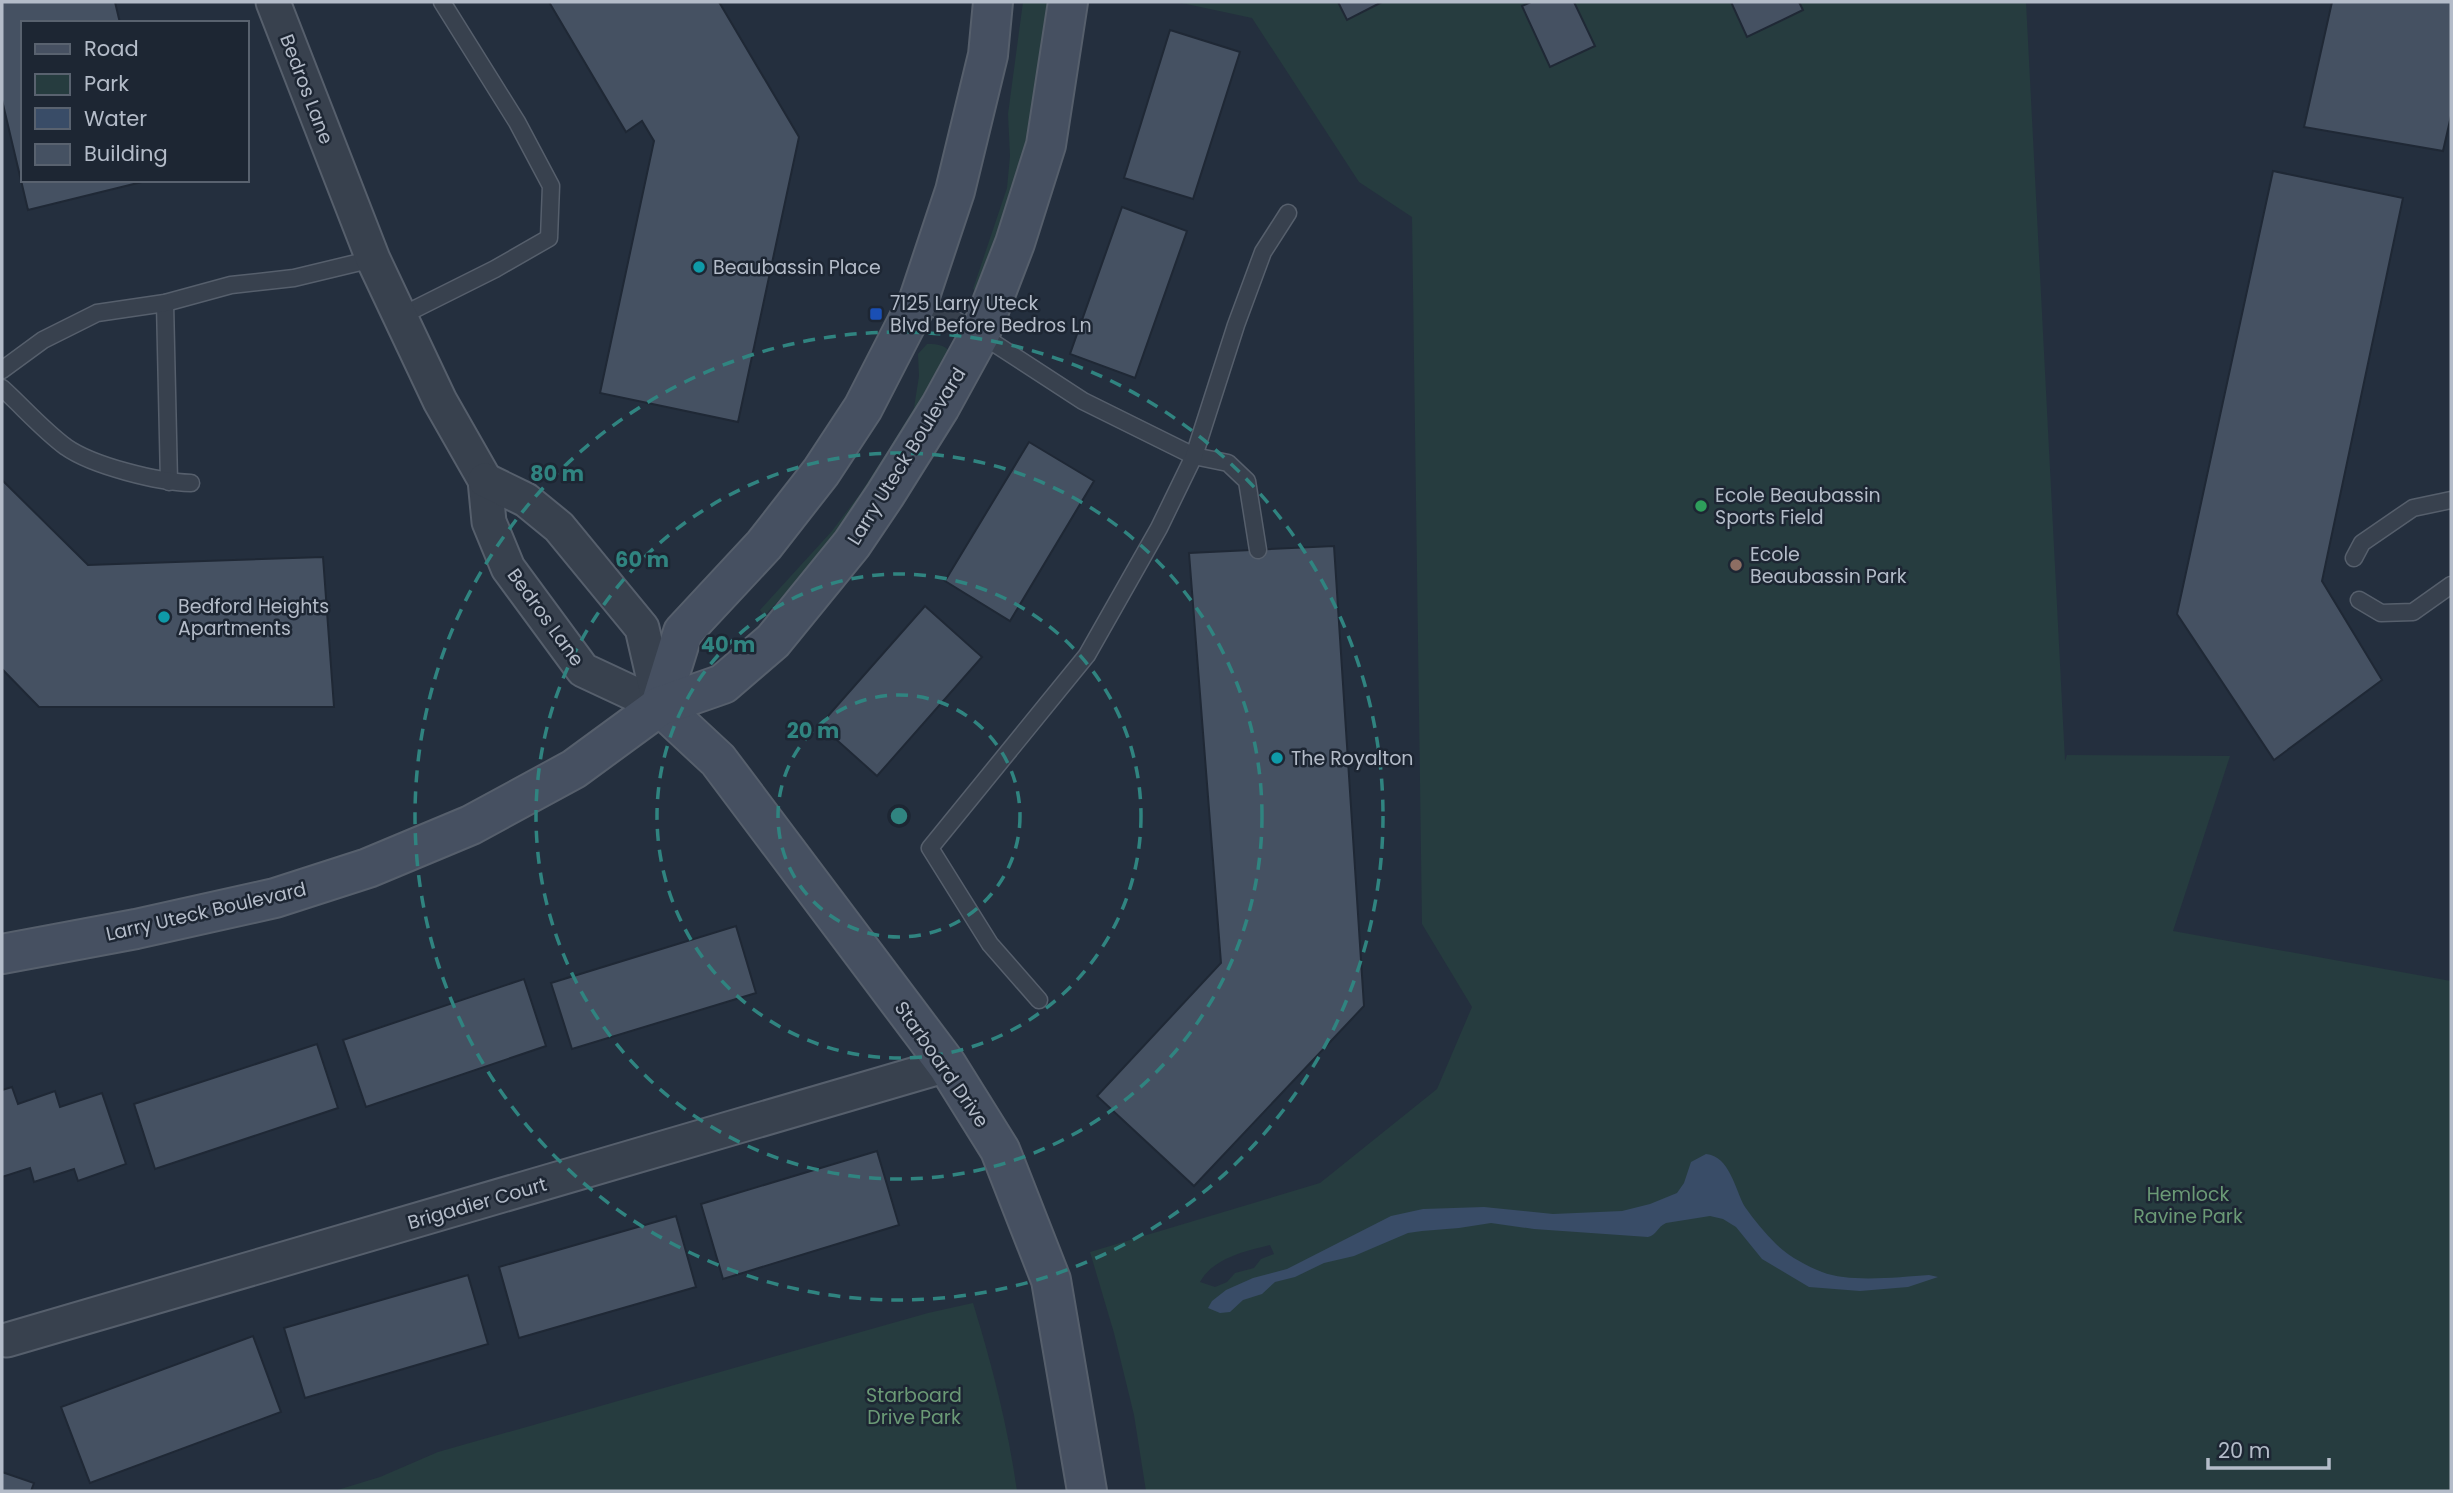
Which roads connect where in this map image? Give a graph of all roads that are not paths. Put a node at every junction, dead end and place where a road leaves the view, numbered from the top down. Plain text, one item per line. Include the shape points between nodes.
1 (273, 2) edge
2 (442, 2) edge
3 (993, 2) edge
4 (1068, 2) edge
5 (1288, 213) dead end
6 (373, 259) junction
7 (919, 299) junction
8 (165, 303) junction
9 (400, 317) junction
10 (981, 334) junction
11 (2, 370) edge
12 (2, 388) edge
13 (1194, 456) junction
14 (485, 480) junction
15 (170, 482) junction
16 (191, 483) dead end
17 (2451, 500) edge
18 (1258, 550) dead end
19 (2354, 558) dead end
20 (2451, 585) edge
21 (2359, 600) dead end
22 (660, 706) junction
23 (2, 954) edge
24 (1039, 1000) dead end
25 (947, 1065) junction
26 (7, 1340) dead end
27 (1087, 1491) edge

1 - 6 street, Bedros Lane
2 - 9 lane via 551,186 549,238
3 - 7 main road via 988,55 955,191
4 - 10 main road, Larry Uteck Boulevard via 1046,145
5 - 13 lane via 1263,252
6 - 8 lane via 294,278 231,285
6 - 9 street, Bedros Lane
7 - 10 lane
7 - 22 main road via 863,408 821,472 764,545 683,632
8 - 11 lane via 97,313 43,340
8 - 15 lane
9 - 14 street, Bedros Lane
10 - 13 lane via 1083,401
10 - 22 main road, Larry Uteck Boulevard via 872,514 773,640 723,684
12 - 15 lane via 67,447 97,464
13 - 18 lane via 1228,463 1247,481
13 - 24 lane via 1087,655 930,848 990,944
14 - 22 street via 526,500 559,527 642,628
14 - 22 street, Bedros Lane via 489,522 508,568 583,670
15 - 16 lane
17 - 19 lane via 2413,508 2362,543
20 - 21 lane via 2413,612 2381,613
22 - 23 main road, Larry Uteck Boulevard via 575,769 471,825 368,868 275,898
22 - 25 main road, Starboard Drive via 718,760
25 - 26 street, Brigadier Court
25 - 27 main road, Starboard Drive via 1000,1150 1051,1280

